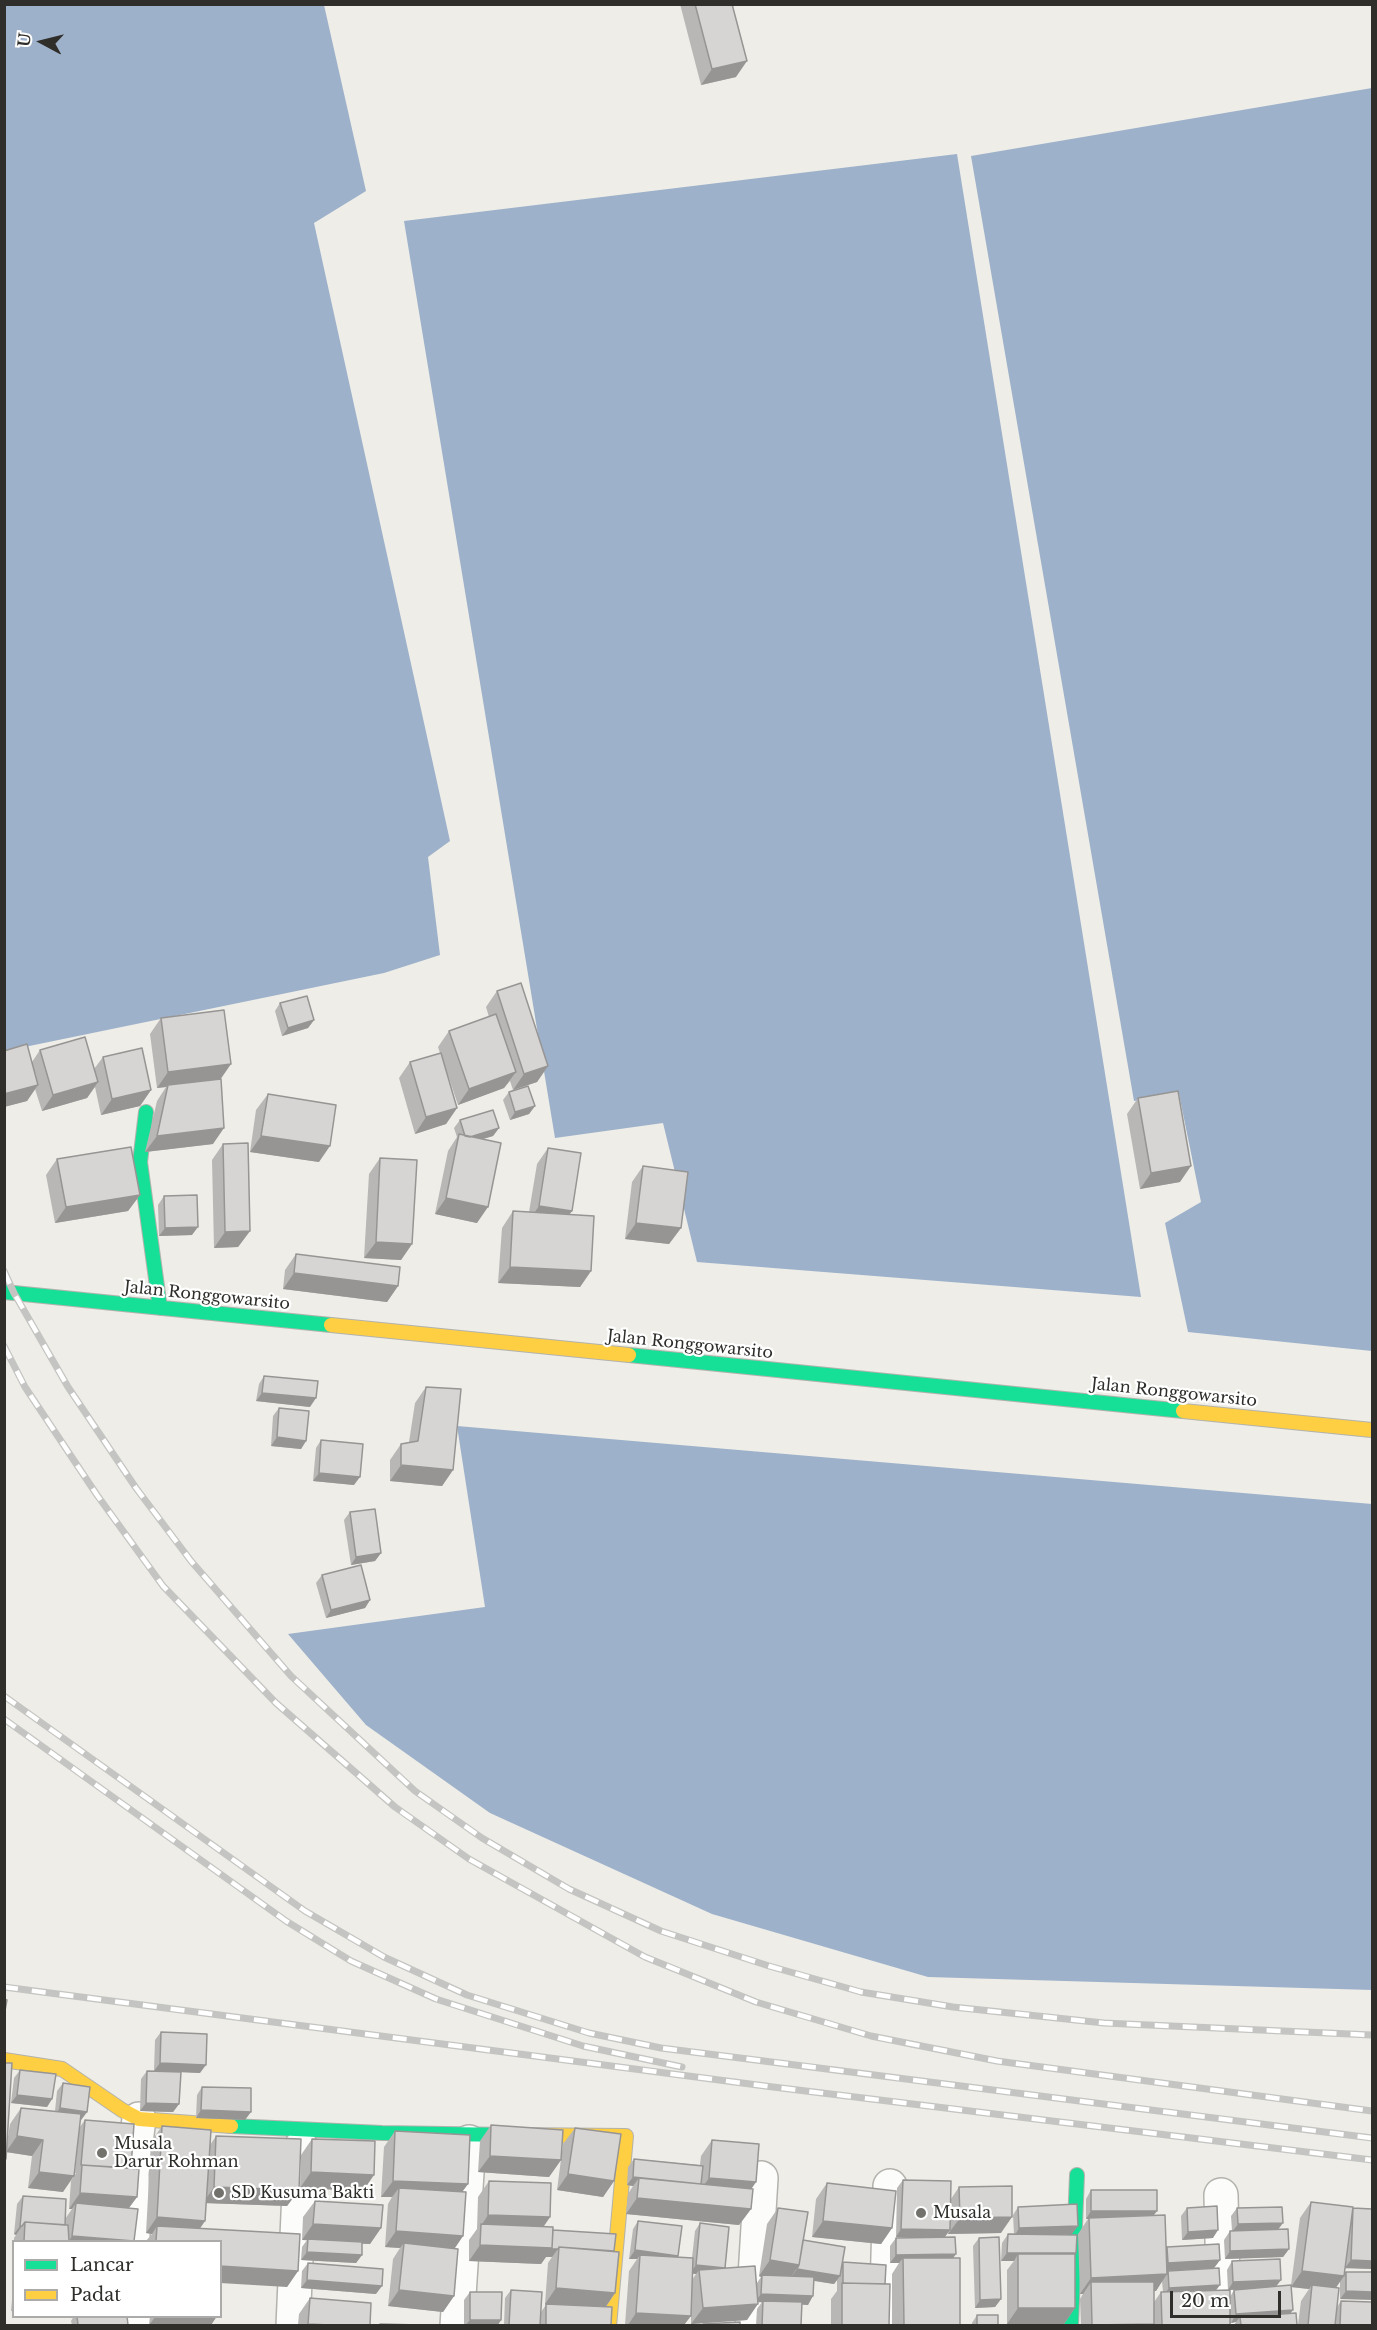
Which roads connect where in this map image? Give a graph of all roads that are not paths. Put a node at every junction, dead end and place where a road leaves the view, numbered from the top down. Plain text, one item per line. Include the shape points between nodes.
1 (146, 1112) dead end
2 (4, 1292) edge
3 (160, 1308) junction
4 (1372, 1430) edge
5 (6, 2071) edge
6 (139, 2119) junction
7 (302, 2131) junction
8 (469, 2136) junction
9 (1077, 2175) dead end
10 (761, 2178) dead end
11 (890, 2186) dead end
12 (1221, 2195) dead end
13 (133, 2240) edge
14 (293, 2325) edge
15 (458, 2325) edge
16 (609, 2325) edge
17 (752, 2325) edge
18 (886, 2325) edge
19 (1071, 2325) edge
20 (1224, 2325) edge

1 - 3 main road via 140,1161
2 - 3 main road, Jalan Ronggowarsito
3 - 4 main road, Jalan Ronggowarsito
5 - 6 main road via 62,2068
6 - 7 main road
6 - 13 street via 132,2173
7 - 8 main road
7 - 14 street
8 - 15 street
8 - 16 main road via 626,2136
9 - 19 main road
10 - 17 street
11 - 18 street
12 - 20 street

